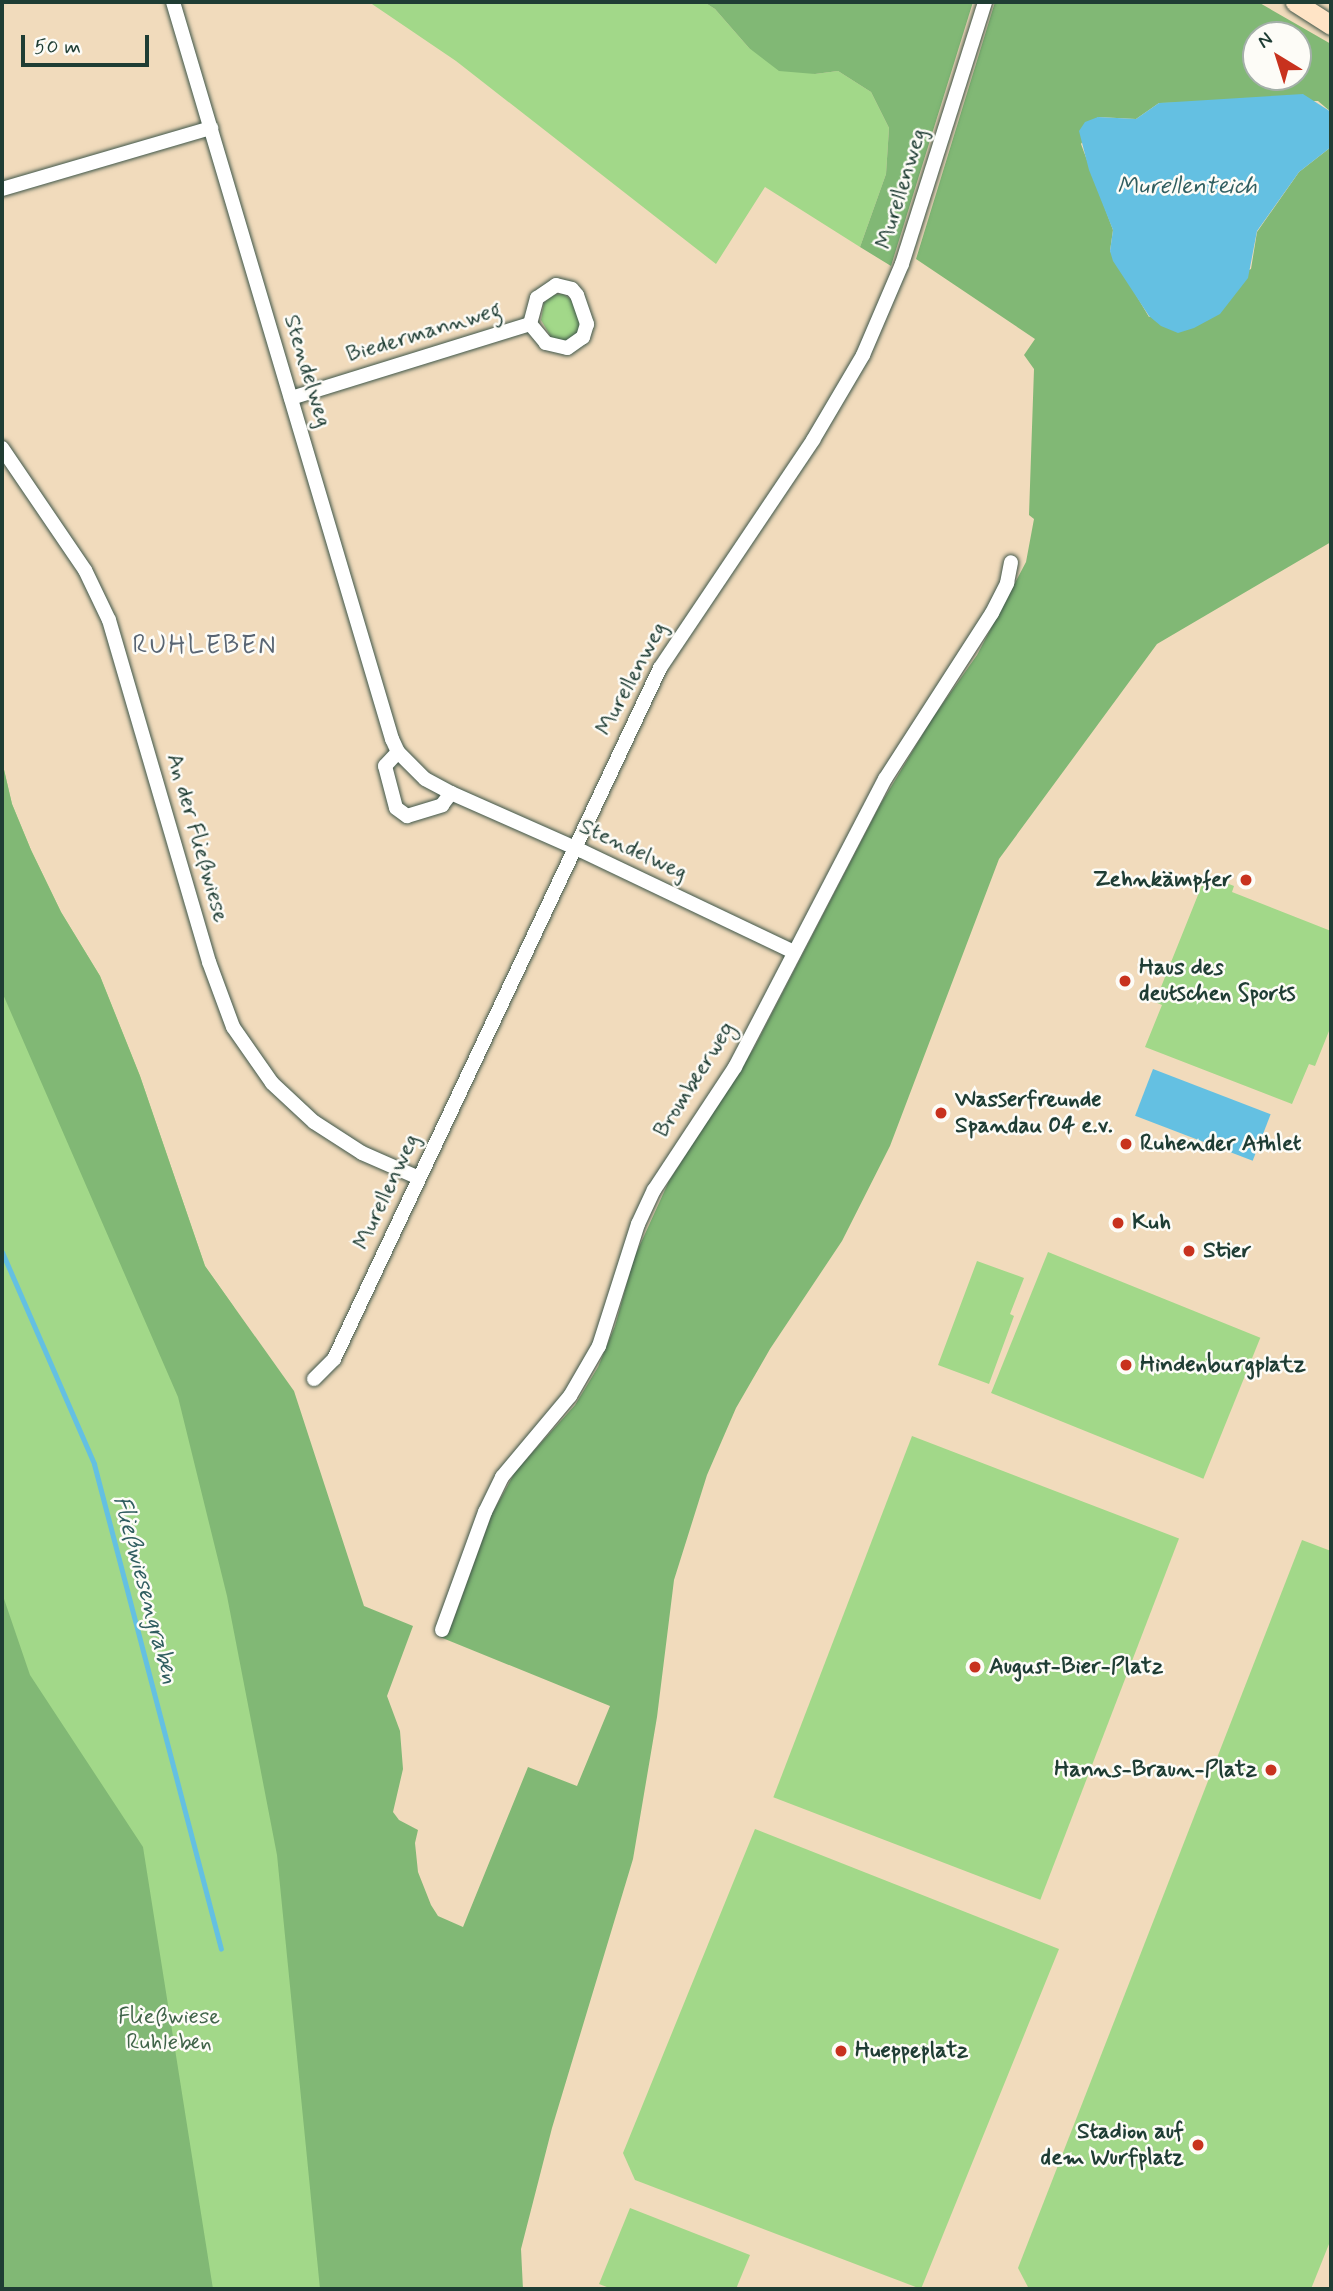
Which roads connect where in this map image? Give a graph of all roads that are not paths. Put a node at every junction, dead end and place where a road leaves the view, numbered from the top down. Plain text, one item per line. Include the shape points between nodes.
1 (173, 2) edge
2 (985, 2) edge
3 (1295, 2) edge
4 (1331, 25) edge
5 (211, 128) junction
6 (2, 189) edge
7 (530, 324) junction
8 (291, 398) junction
9 (2, 448) edge
10 (1011, 562) dead end
11 (398, 752) junction
12 (451, 793) junction
13 (574, 847) junction
14 (794, 952) junction
15 (419, 1178) junction
16 (314, 1379) dead end
17 (442, 1630) dead end

1 - 5 street, Stendelweg
2 - 13 street, Murellenweg via 902,264 863,355 813,440 660,668
3 - 4 street
5 - 6 street
5 - 8 street, Stendelweg
7 - 7 street, Biedermannweg via 546,343 559,348 579,343 587,324 578,295 556,285 537,298
7 - 8 street, Biedermannweg
8 - 11 street, Stendelweg
9 - 15 street, An der Fließwiese via 85,570 109,620 233,1027 272,1083 314,1122 362,1153
10 - 14 street, Brombeerweg via 1007,583 992,613 885,779
11 - 12 street, Stendelweg via 425,779
11 - 12 street via 385,766 396,808 407,816 442,805
12 - 13 street, Stendelweg
13 - 14 street, Stendelweg
13 - 15 street, Murellenweg
14 - 17 street, Brombeerweg via 735,1067 654,1190 586,1372 502,1477
15 - 16 street, Murellenweg via 334,1359

